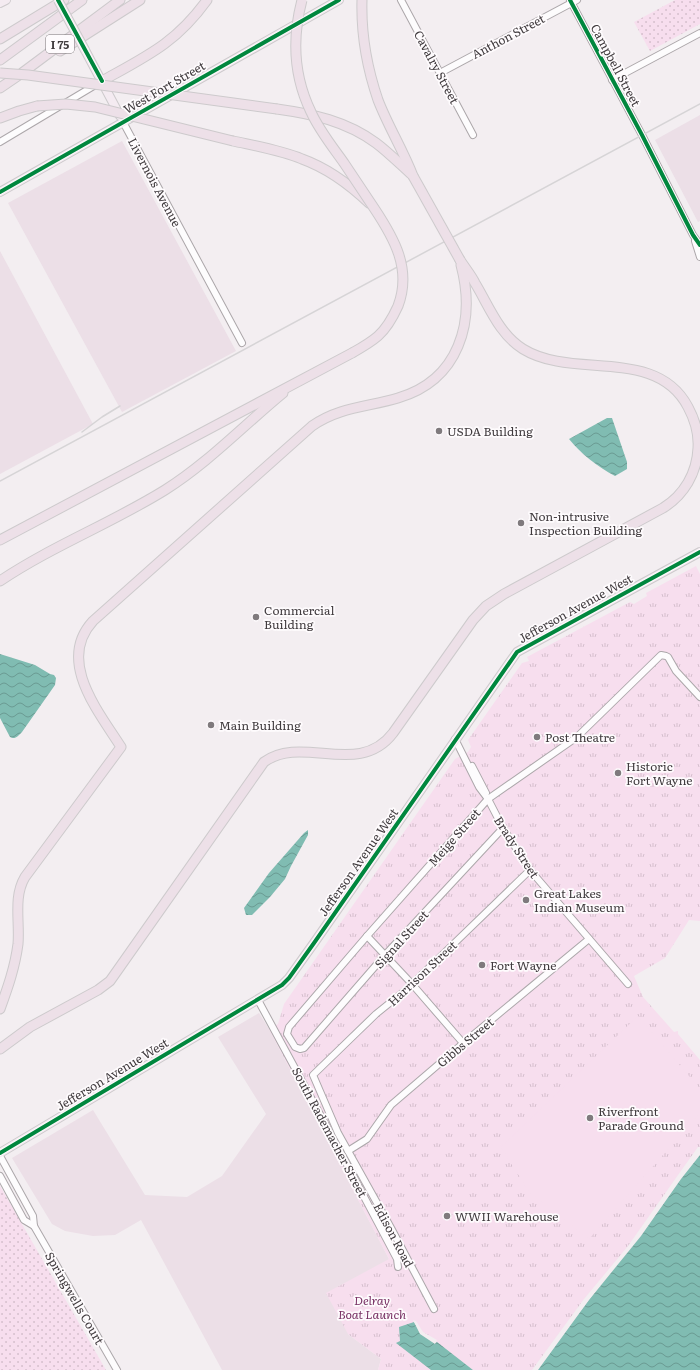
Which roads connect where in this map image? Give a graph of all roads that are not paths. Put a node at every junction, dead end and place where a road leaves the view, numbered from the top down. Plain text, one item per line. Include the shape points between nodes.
1 (6, 0) edge
2 (58, 0) edge
3 (64, 0) edge
4 (82, 0) edge
5 (120, 0) edge
6 (140, 0) edge
7 (207, 0) edge
8 (302, 0) edge
9 (339, 0) edge
10 (362, 0) edge
11 (401, 0) edge
12 (573, 1) edge
13 (0, 3) edge
14 (700, 34) edge
15 (0, 39) edge
16 (0, 60) edge
17 (0, 73) edge
18 (22, 73) junction
19 (440, 73) junction
20 (612, 80) junction
21 (102, 81) junction
22 (0, 88) edge
23 (0, 118) edge
24 (123, 122) junction
25 (474, 135) dead end
26 (0, 142) edge
27 (413, 176) junction
28 (1, 189) edge
29 (374, 208) junction
30 (700, 232) edge
31 (693, 235) junction
32 (700, 245) edge
33 (700, 257) edge
34 (460, 260) junction
35 (242, 343) dead end
36 (301, 379) junction
37 (0, 540) edge
38 (700, 552) edge
39 (0, 580) edge
40 (700, 698) edge
41 (455, 739) junction
42 (488, 798) junction
43 (503, 828) junction
44 (530, 870) junction
45 (367, 936) junction
46 (589, 939) junction
47 (386, 955) junction
48 (412, 984) junction
49 (628, 984) dead end
50 (258, 1000) junction
51 (0, 1009) edge
52 (463, 1043) junction
53 (0, 1049) edge
54 (300, 1049) joint
55 (313, 1075) joint
56 (348, 1151) junction
57 (0, 1154) edge
58 (0, 1176) edge
59 (34, 1226) junction
60 (398, 1267) dead end
61 (434, 1309) dead end
62 (117, 1370) edge

1 - 13 main road
2 - 21 main road, Livernois Avenue, bridge
3 - 15 highway
4 - 16 highway, I 75
5 - 18 highway, I 75
6 - 18 highway
7 - 21 highway via 189,23 168,42
8 - 29 highway, bridge via 296,28 296,54 305,98 319,127
9 - 24 main road, West Fort Street
10 - 27 highway via 362,22 368,61 378,100
11 - 19 street, Cavalry Street
12 - 19 street, Anthon Street
12 - 20 street, Campbell Street
14 - 20 street
17 - 27 highway, bridge via 316,115 346,126 376,143
18 - 22 highway, I 75
19 - 25 street, Cavalry Street
20 - 31 street, Campbell Street
21 - 24 main road, Livernois Avenue
21 - 26 street
23 - 29 highway, bridge via 37,106 66,104 95,107 292,155 337,177
24 - 28 main road, West Fort Street
24 - 35 street, Livernois Avenue
27 - 34 highway, bridge
29 - 36 highway, bridge via 390,233 399,255 402,273 401,294 393,316 374,339
30 - 31 street
31 - 32 street
31 - 33 street
34 - 51 highway via 466,294 466,316 461,340 450,360 434,378 398,398 339,411 312,426 90,625 79,650 81,677 88,696 121,747 19,887 17,951
34 - 53 highway via 503,330 524,350 556,361 644,372 660,378 675,389 692,415 697,431 697,454 687,484 668,505 486,606 381,746 352,754 289,752 264,762 110,981 30,1027
36 - 37 highway
36 - 39 highway via 177,482
38 - 41 main road, Jefferson Avenue West via 519,650
40 - 42 street, Meige Street via 676,671 668,657 658,657 577,737
41 - 42 street, Brady Street via 479,787
41 - 50 main road, Jefferson Avenue West via 289,978 277,989
42 - 43 street, Brady Street
42 - 45 street, Meige Street
43 - 44 street, Brady Street
43 - 47 street, Signal Street
44 - 46 street, Brady Street
44 - 48 street, Harrison Street
45 - 47 street
45 - 54 street, Meige Street via 289,1027 288,1034 295,1047
46 - 49 street, Brady Street
46 - 52 street, Gibbs Street
47 - 48 street
47 - 54 street, Signal Street via 304,1048
48 - 52 street
48 - 55 street, Harrison Street via 376,1014
50 - 57 main road, Jefferson Avenue West
50 - 60 street, South Rademacher Street via 390,1245
52 - 56 street, Gibbs Street via 391,1105 367,1140
55 - 56 street, Edison Road
56 - 61 street, Edison Road
57 - 59 street, Springwells Court via 33,1216
58 - 59 street, Springwells Court via 24,1220
59 - 62 street, Springwells Court

